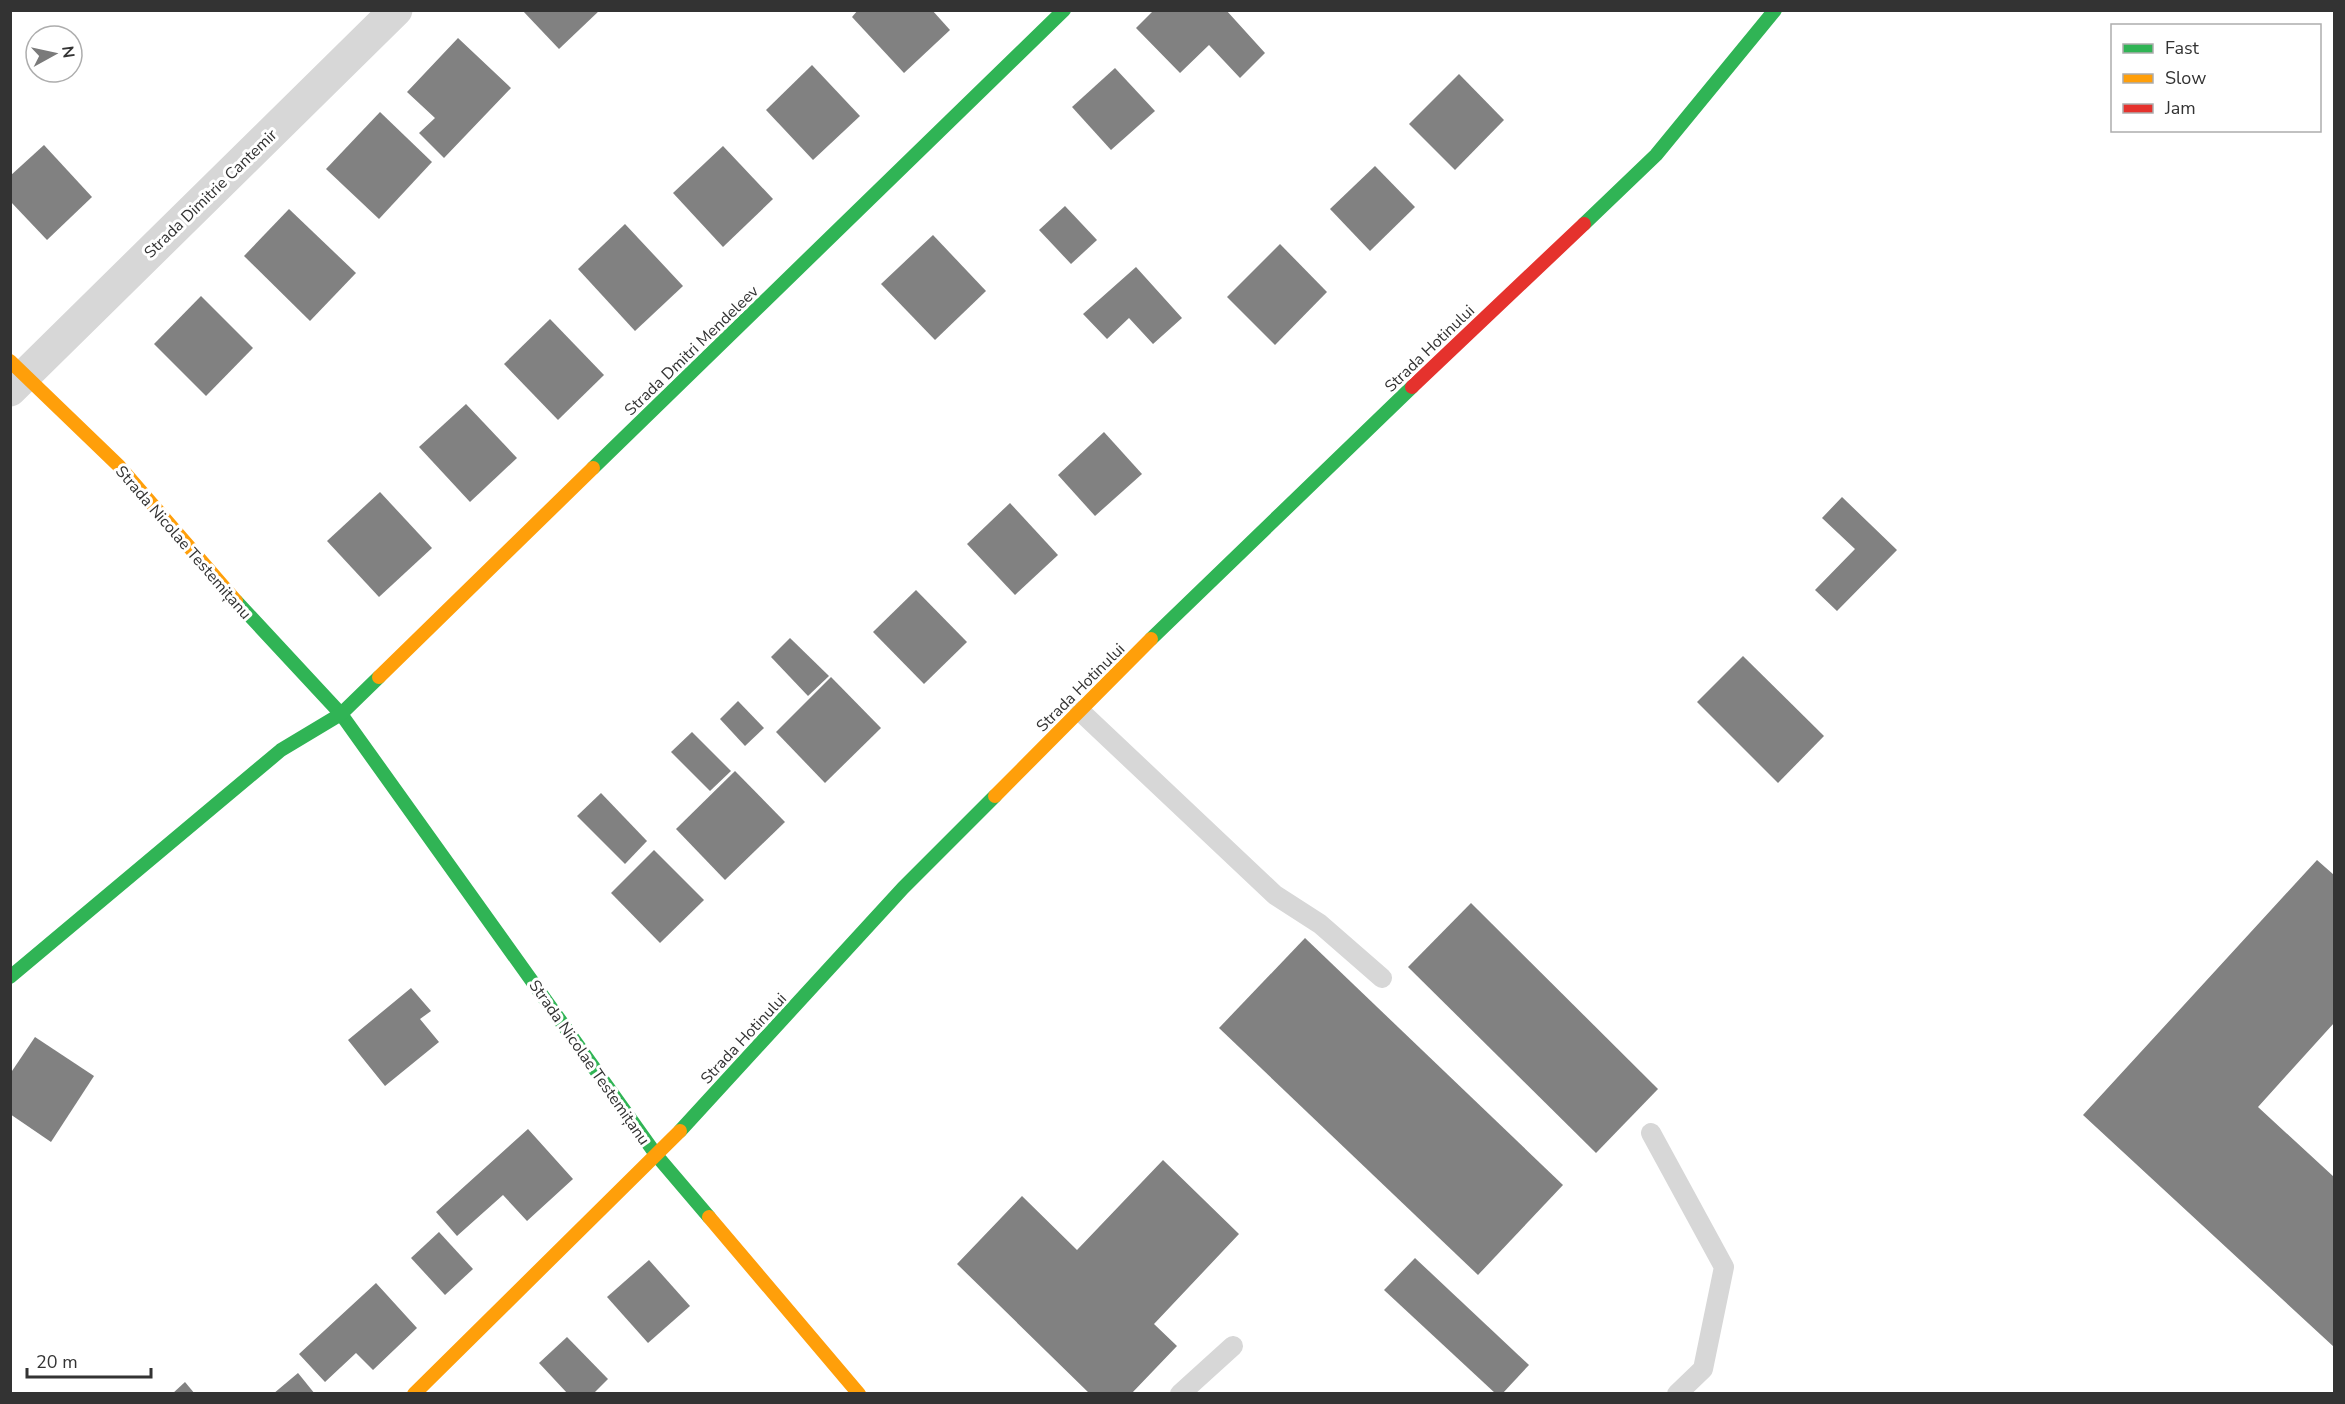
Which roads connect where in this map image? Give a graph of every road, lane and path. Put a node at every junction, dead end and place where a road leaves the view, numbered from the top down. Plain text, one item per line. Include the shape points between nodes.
1 (396, 10) edge
2 (1064, 10) edge
3 (1775, 10) edge
4 (15, 375) edge
5 (1080, 711) junction
6 (341, 714) junction
7 (10, 976) edge
8 (1382, 978) dead end
9 (1651, 1133) dead end
10 (657, 1156) junction
11 (1233, 1346) dead end
12 (414, 1394) edge
13 (859, 1394) edge
14 (1180, 1394) edge
15 (1677, 1394) edge

1 - 4 street, Strada Dimitrie Cantemir
2 - 6 street, Strada Dmitri Mendeleev
3 - 5 street, Strada Hotinului via 1656,155 1223,567
4 - 6 street, Strada Nicolae Testemițanu via 119,466 249,617
5 - 8 lane via 1275,895 1320,924
5 - 10 street, Strada Hotinului via 903,888
6 - 7 street via 281,750
6 - 10 street, Strada Nicolae Testemițanu
9 - 15 lane via 1724,1266 1703,1369
10 - 12 street, Strada Hotinului
10 - 13 street, Strada Nicolae Testemițanu
11 - 14 lane

